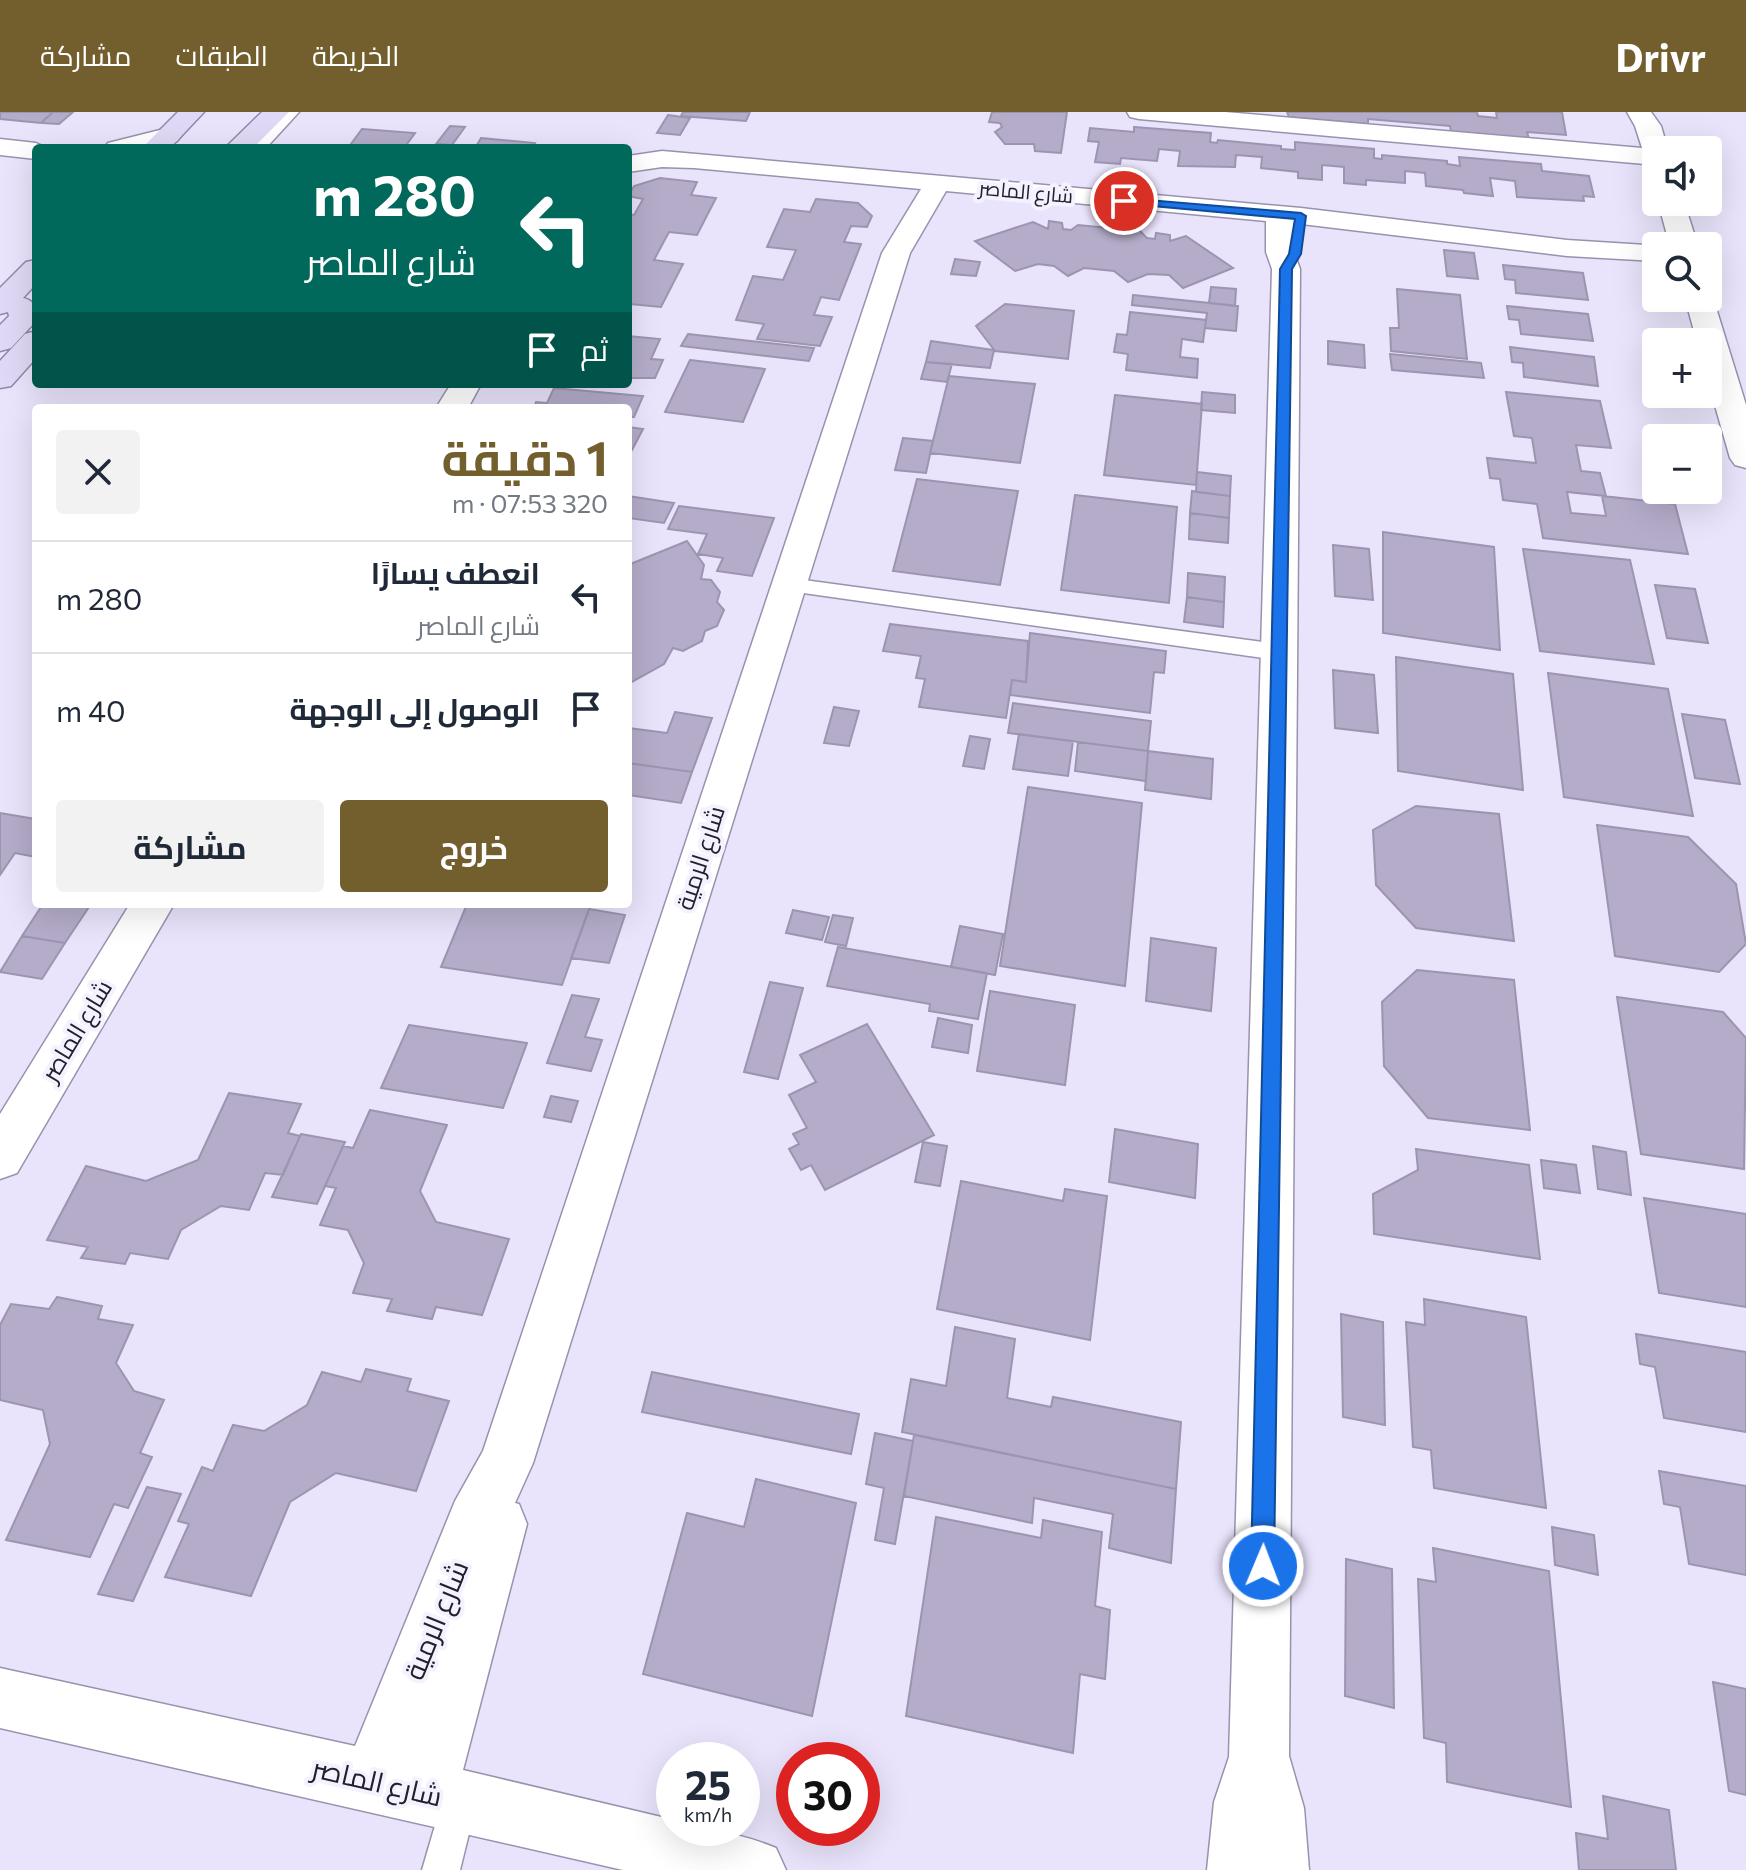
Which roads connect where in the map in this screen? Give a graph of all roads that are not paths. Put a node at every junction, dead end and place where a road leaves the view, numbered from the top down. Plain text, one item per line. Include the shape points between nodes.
1 (192, 112) edge
2 (277, 112) edge
3 (292, 112) edge
4 (1139, 112) edge
5 (161, 142) edge
6 (242, 144) edge
7 (262, 144) edge
8 (0, 147) edge
9 (32, 151) edge
10 (1642, 153) edge
11 (632, 163) edge
12 (923, 183) junction
13 (1290, 216) junction
14 (1567, 248) junction
15 (1642, 252) edge
16 (29, 254) edge
17 (1642, 261) edge
18 (1, 302) edge
19 (1703, 312) edge
20 (32, 344) edge
21 (12, 362) edge
22 (1746, 458) edge
23 (789, 585) junction
24 (1278, 652) junction
25 (151, 908) edge
26 (0, 1157) edge
27 (0, 1698) edge
28 (1259, 1756) junction
29 (419, 1791) junction
30 (441, 1870) edge
31 (754, 1870) edge
32 (1239, 1870) edge
33 (1277, 1870) edge

1 - 5 main road
2 - 6 main road
3 - 7 lane
4 - 10 street
8 - 9 street
11 - 12 street, شارع الماصر via 694,160
12 - 13 street, شارع الماصر
12 - 23 street, شارع الرمية via 912,231 896,253
13 - 14 street, شارع الماصر
13 - 24 street via 1295,254 1286,269
14 - 15 street, شارع الماصر
14 - 17 street, شارع الماصر
16 - 18 main road
18 - 21 main road via 24,311
19 - 22 street
20 - 21 main road
23 - 24 lane
23 - 29 street, شارع الرمية via 506,1463 495,1542
24 - 28 street
25 - 26 street, شارع الماصر
27 - 29 street, شارع الماصر
28 - 32 street via 1245,1802
28 - 33 street via 1273,1808
29 - 30 lane
29 - 31 street, شارع الماصر

